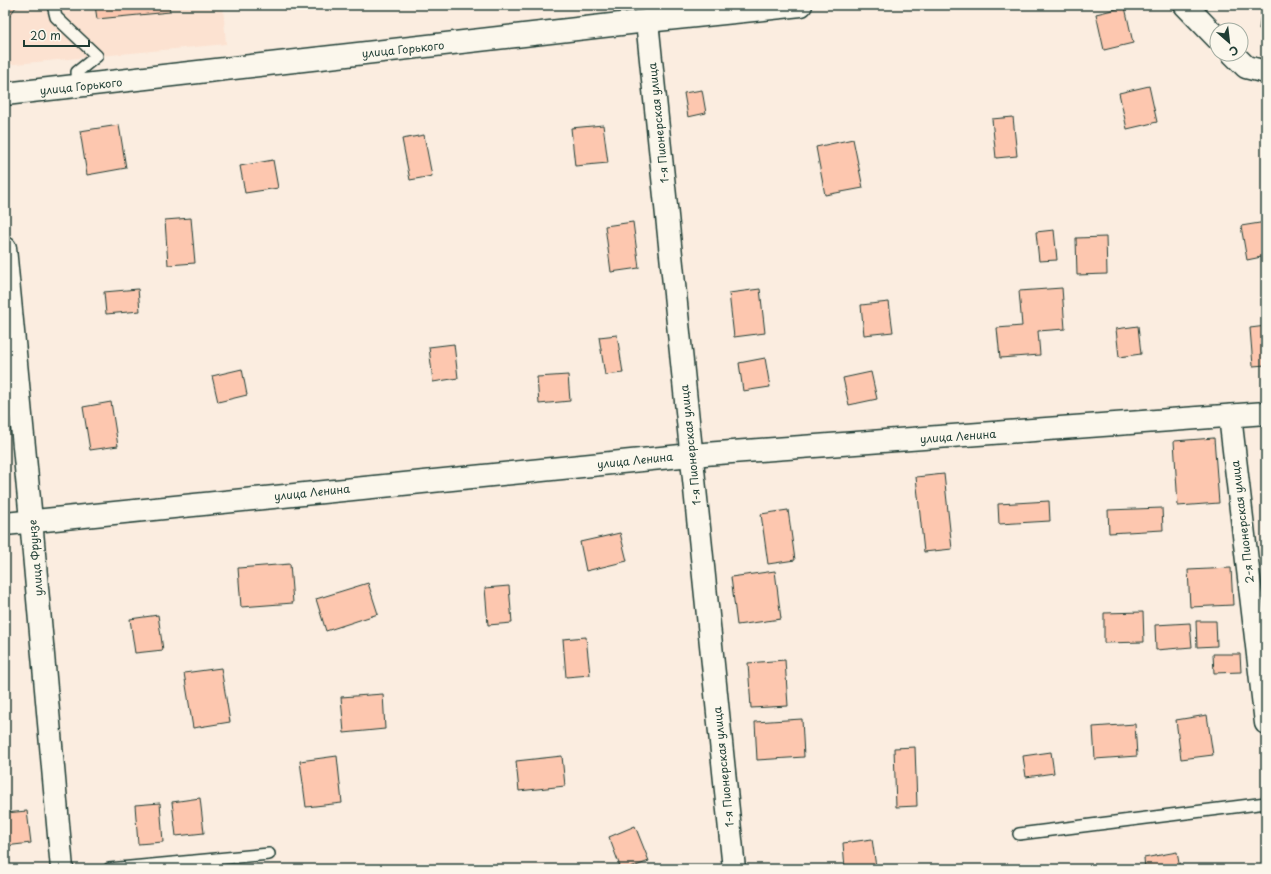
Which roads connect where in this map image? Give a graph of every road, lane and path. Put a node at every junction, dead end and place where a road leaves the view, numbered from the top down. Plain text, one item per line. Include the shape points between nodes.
1 (53, 5) edge
2 (801, 5) edge
3 (1185, 5) edge
4 (647, 21) junction
5 (1209, 30) edge
6 (1241, 62) edge
7 (1266, 72) edge
8 (78, 86) junction
9 (5, 94) edge
10 (5, 248) edge
11 (1266, 413) edge
12 (1230, 416) junction
13 (691, 455) junction
14 (32, 520) junction
15 (5, 524) edge
16 (1266, 724) edge
17 (1266, 803) edge
18 (1019, 834) dead end
19 (270, 854) dead end
20 (62, 869) edge
21 (109, 869) edge
22 (734, 869) edge

1 - 8 lane via 56,17 97,56 77,72
2 - 4 street, улица Горького
3 - 5 street
4 - 8 street, улица Горького
4 - 13 street, 1-я Пионерская улица
6 - 7 street via 1246,67
8 - 9 street, улица Горького
10 - 14 street, улица Фрунзе
11 - 12 street, улица Ленина
12 - 13 street, улица Ленина
12 - 16 street, 2-я Пионерская улица
13 - 14 street, улица Ленина
13 - 22 street, 1-я Пионерская улица
14 - 15 street, улица Ленина
14 - 20 street, улица Фрунзе
17 - 18 lane
19 - 21 lane

